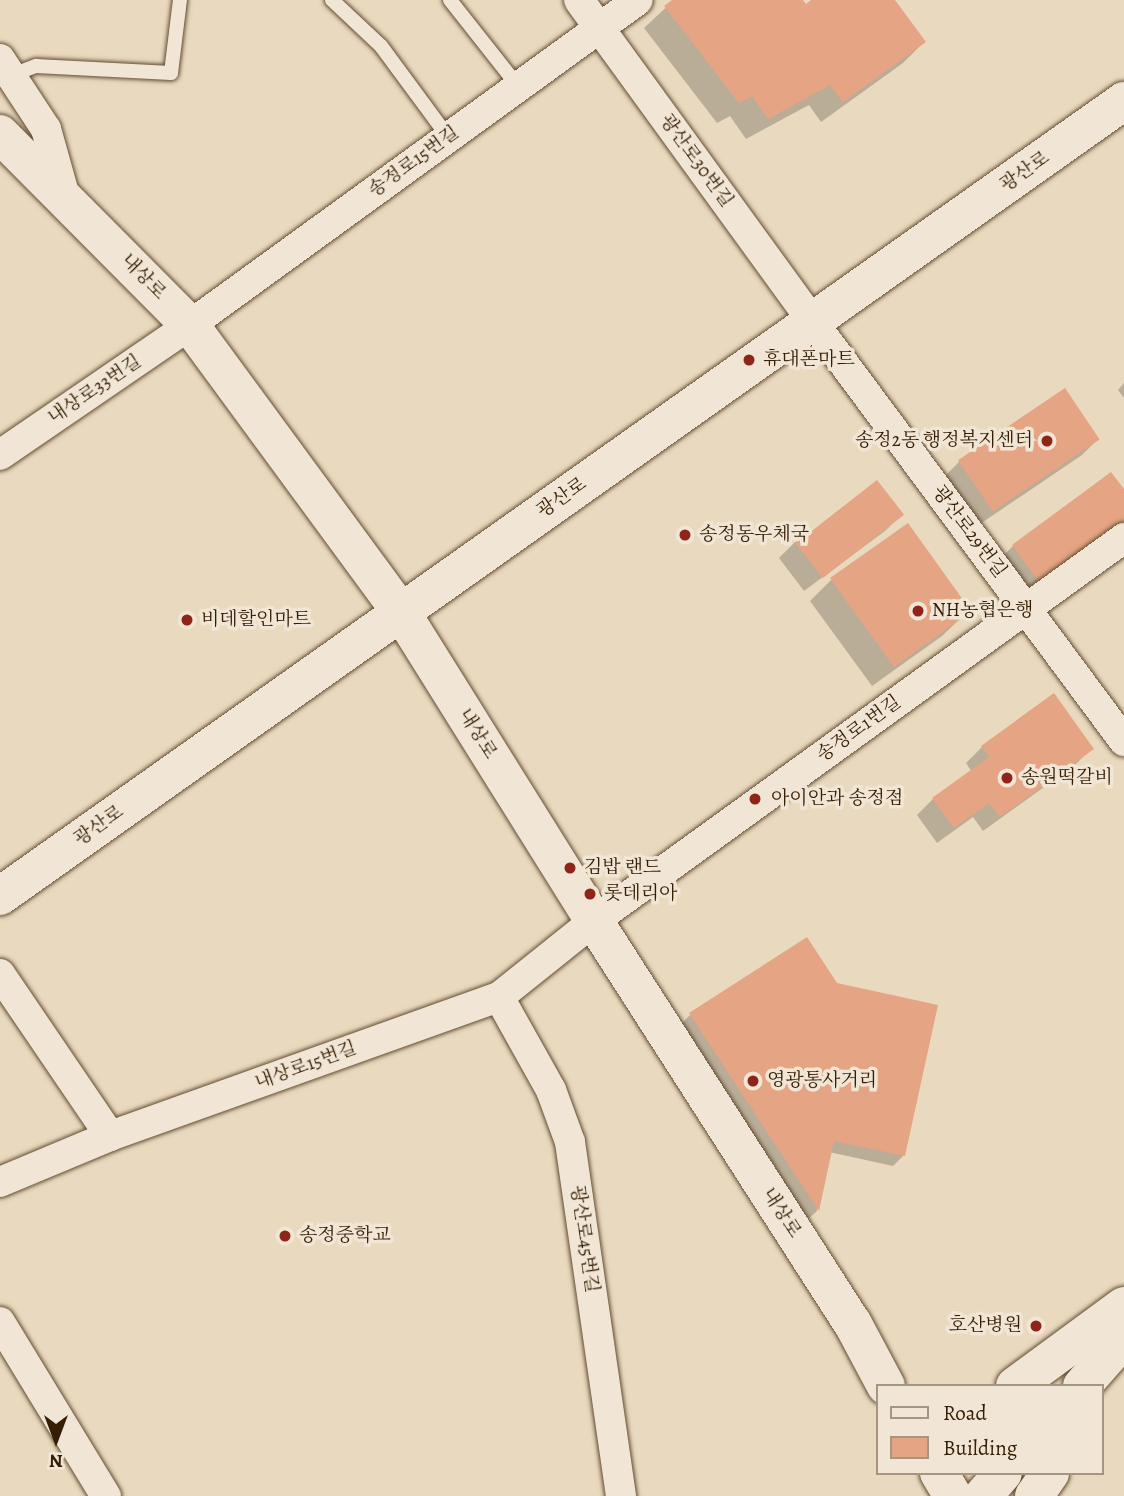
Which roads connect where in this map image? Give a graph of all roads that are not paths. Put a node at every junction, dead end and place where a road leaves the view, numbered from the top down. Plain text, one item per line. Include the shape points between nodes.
1 (180, 0) edge
2 (332, 0) edge
3 (450, 0) edge
4 (579, 0) edge
5 (638, 0) edge
6 (598, 27) junction
7 (6, 67) edge
8 (518, 86) junction
9 (1124, 101) edge
10 (0, 134) edge
11 (448, 137) junction
12 (65, 197) junction
13 (813, 322) junction
14 (190, 326) junction
15 (0, 455) edge
16 (1124, 538) edge
17 (1025, 608) junction
18 (401, 612) junction
19 (1124, 741) edge
20 (0, 896) edge
21 (594, 921) junction
22 (0, 974) edge
23 (499, 997) junction
24 (110, 1136) junction
25 (0, 1182) edge
26 (1124, 1306) edge
27 (0, 1322) edge
28 (1124, 1338) edge
29 (1124, 1367) edge
30 (879, 1373) edge
31 (905, 1384) edge
32 (1018, 1384) edge
33 (1084, 1384) edge
34 (1103, 1397) edge
35 (920, 1475) edge
36 (940, 1475) edge
37 (1001, 1475) edge
38 (1049, 1475) edge
39 (106, 1496) edge
40 (621, 1496) edge
41 (926, 1496) edge
42 (953, 1496) edge
43 (983, 1496) edge
44 (1034, 1496) edge

1 - 7 lane via 171,73
2 - 11 lane via 381,46
3 - 8 lane
4 - 6 street, 광산로30번길
5 - 6 street, 송정로15번길
6 - 8 street, 송정로15번길
6 - 13 street, 광산로30번길
7 - 12 street via 46,129
8 - 11 street, 송정로15번길
9 - 13 main road, 광산로
10 - 12 main road, 내상로
11 - 14 street, 송정로15번길
12 - 14 main road, 내상로
13 - 17 street, 광산로29번길
13 - 18 main road, 광산로
14 - 15 street, 내상로33번길
14 - 18 main road, 내상로
16 - 17 street, 송정로1번길
17 - 19 street, 광산로29번길
17 - 21 street, 송정로1번길
18 - 20 main road, 광산로
18 - 21 main road, 내상로
21 - 23 street, 내상로15번길
21 - 30 main road, 내상로 via 853,1324
22 - 24 street
23 - 24 street, 내상로15번길
23 - 40 street, 광산로45번길 via 551,1090 570,1142
24 - 25 street, 내상로15번길
26 - 32 main road
27 - 39 street
28 - 33 main road
29 - 34 main road
30 - 31 main road
35 - 41 main road
36 - 42 main road
37 - 43 main road
38 - 44 main road

